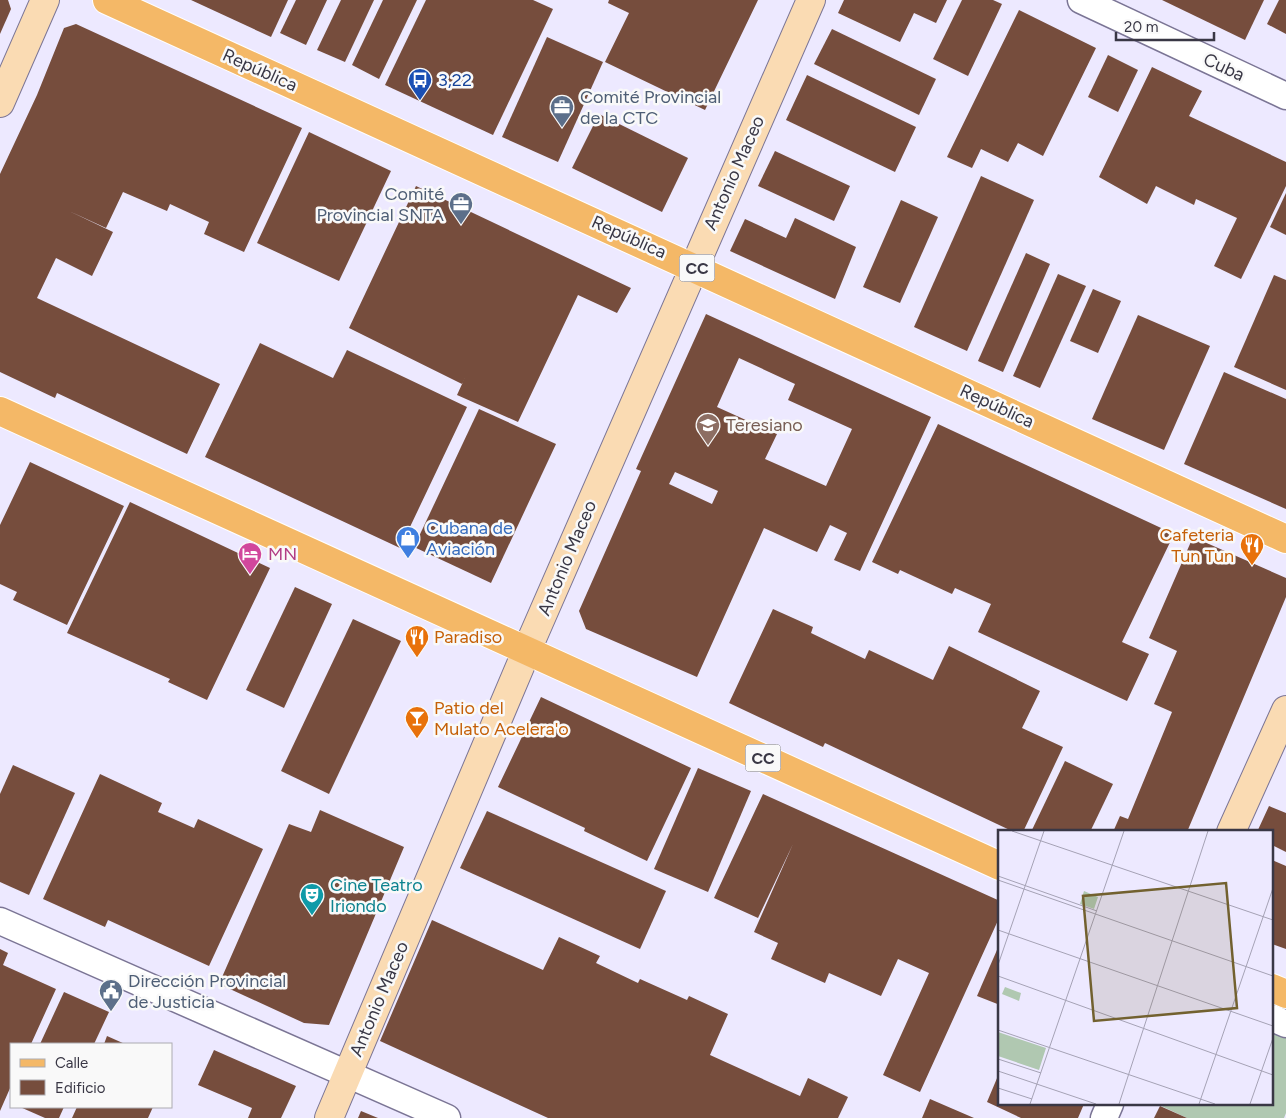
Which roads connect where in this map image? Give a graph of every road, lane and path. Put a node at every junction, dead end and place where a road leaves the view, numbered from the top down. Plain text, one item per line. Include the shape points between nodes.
1 (45, 0) edge
2 (107, 0) edge
3 (811, 0) edge
4 (1081, 0) edge
5 (1286, 96) edge
6 (0, 103) edge
7 (693, 267) junction
8 (0, 411) edge
9 (1286, 539) edge
10 (527, 650) junction
11 (1286, 710) edge
12 (1232, 830) edge
13 (998, 865) edge
14 (0, 921) edge
15 (1274, 989) edge
16 (1286, 994) edge
17 (1274, 1019) edge
18 (1286, 1024) edge
19 (348, 1074) junction
20 (1109, 1106) edge
21 (329, 1118) edge
22 (447, 1118) edge
23 (1104, 1118) edge

1 - 6 street
2 - 7 main road, República / CC
3 - 7 street, Antonio Maceo
4 - 5 street, Cuba
7 - 9 main road, República / CC
7 - 10 street, Antonio Maceo
8 - 10 main road, CC
10 - 13 main road, CC
10 - 19 street, Antonio Maceo
11 - 12 street
14 - 19 street
15 - 16 main road
17 - 18 street
19 - 21 street, Antonio Maceo
19 - 22 street
20 - 23 street

